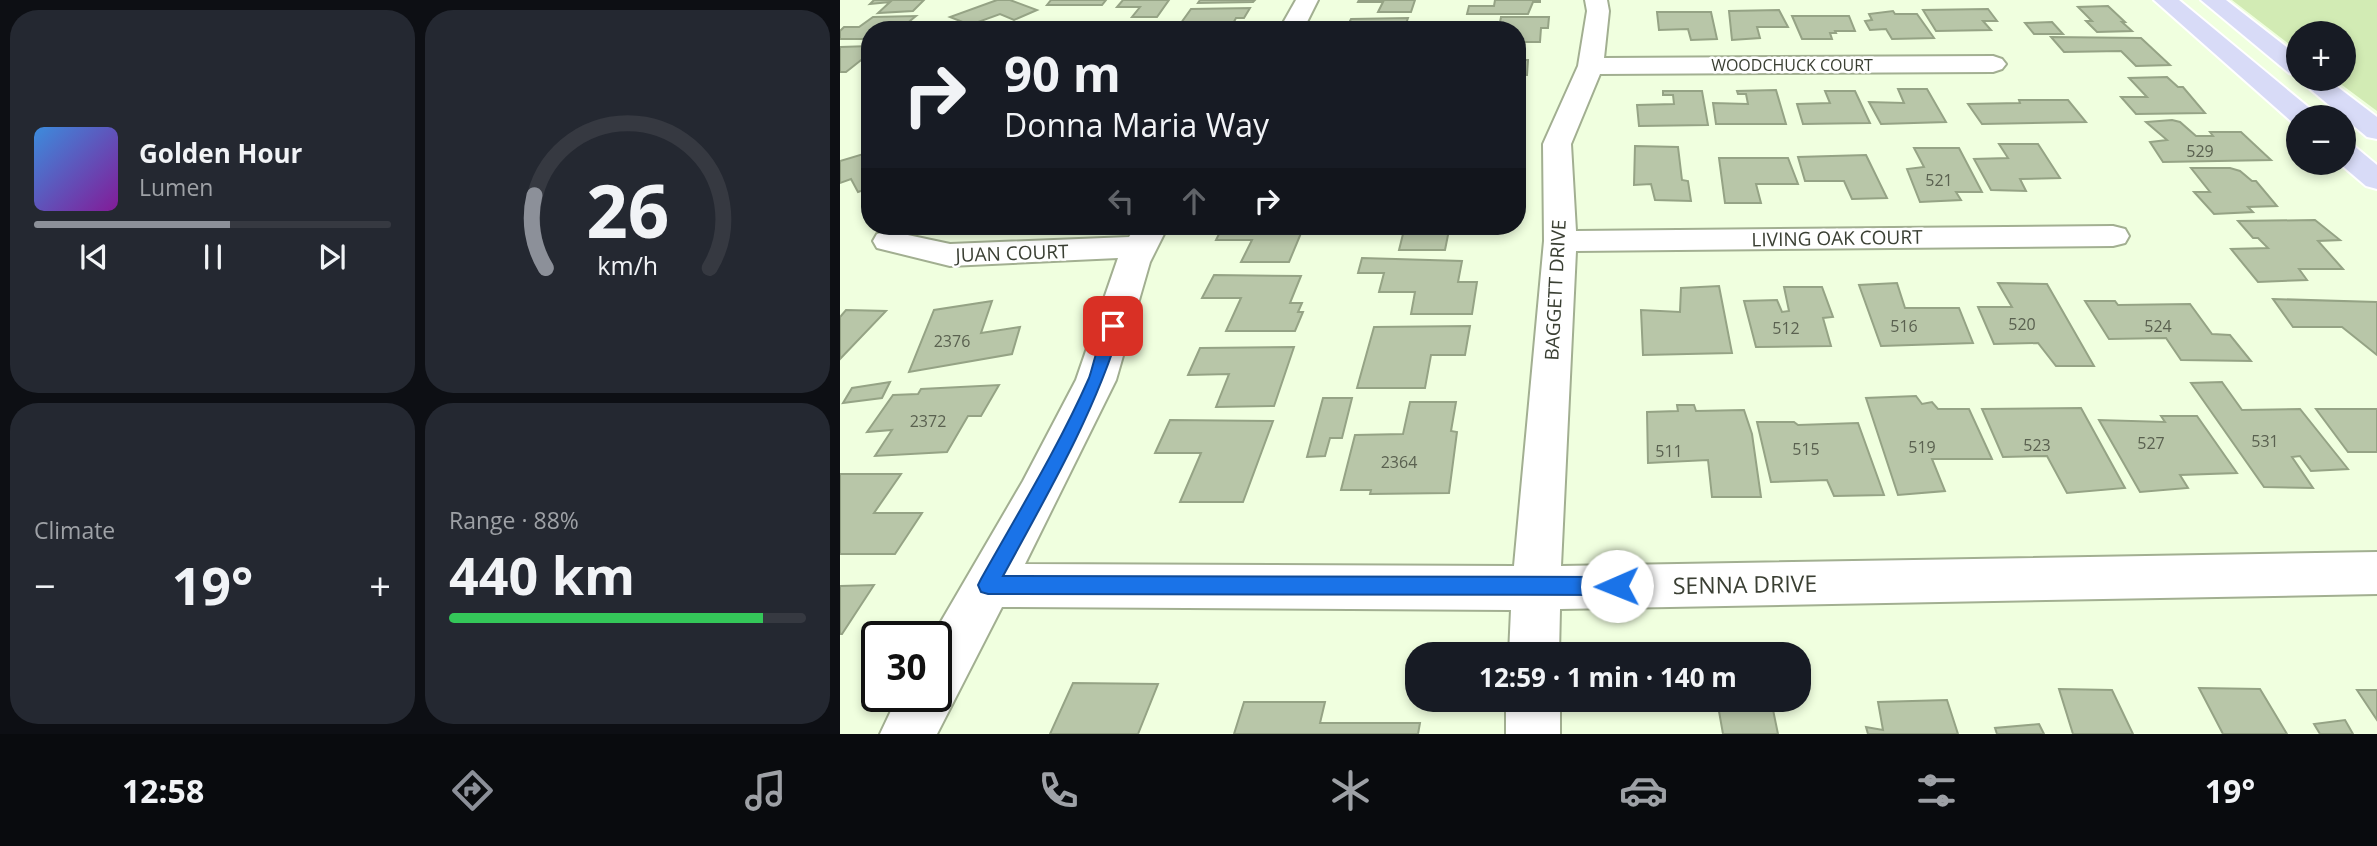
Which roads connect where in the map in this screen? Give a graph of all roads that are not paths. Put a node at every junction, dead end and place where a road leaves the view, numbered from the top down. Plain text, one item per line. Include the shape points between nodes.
1 (1307, 0) edge
2 (1596, 0) edge
3 (2165, 0) edge
4 (2211, 0) edge
5 (1296, 21) edge
6 (2286, 59) edge
7 (1993, 64) dead end
8 (1591, 66) junction
9 (2326, 91) edge
10 (2289, 105) edge
11 (2377, 131) edge
12 (2356, 162) edge
13 (2377, 180) edge
14 (2113, 236) dead end
15 (1144, 237) edge
16 (1560, 241) junction
17 (889, 242) dead end
18 (2377, 573) edge
19 (988, 585) junction
20 (1536, 587) junction
21 (1534, 642) edge
22 (952, 651) edge
23 (919, 712) edge
24 (1533, 712) edge
25 (907, 734) edge
26 (1533, 734) edge

1 - 5 street
2 - 8 street, BAGGETT DRIVE
3 - 10 main road
4 - 6 main road
7 - 8 street, WOODCHUCK COURT
8 - 16 street, BAGGETT DRIVE via 1557,144
9 - 11 main road
12 - 13 main road
14 - 16 street, LIVING OAK COURT
15 - 17 street, JUAN COURT via 950,255
15 - 19 street via 1097,377
16 - 20 street, BAGGETT DRIVE
18 - 20 street, SENNA DRIVE
19 - 20 street, SENNA DRIVE
19 - 22 street
20 - 21 street, BAGGETT DRIVE
23 - 25 street
24 - 26 street

